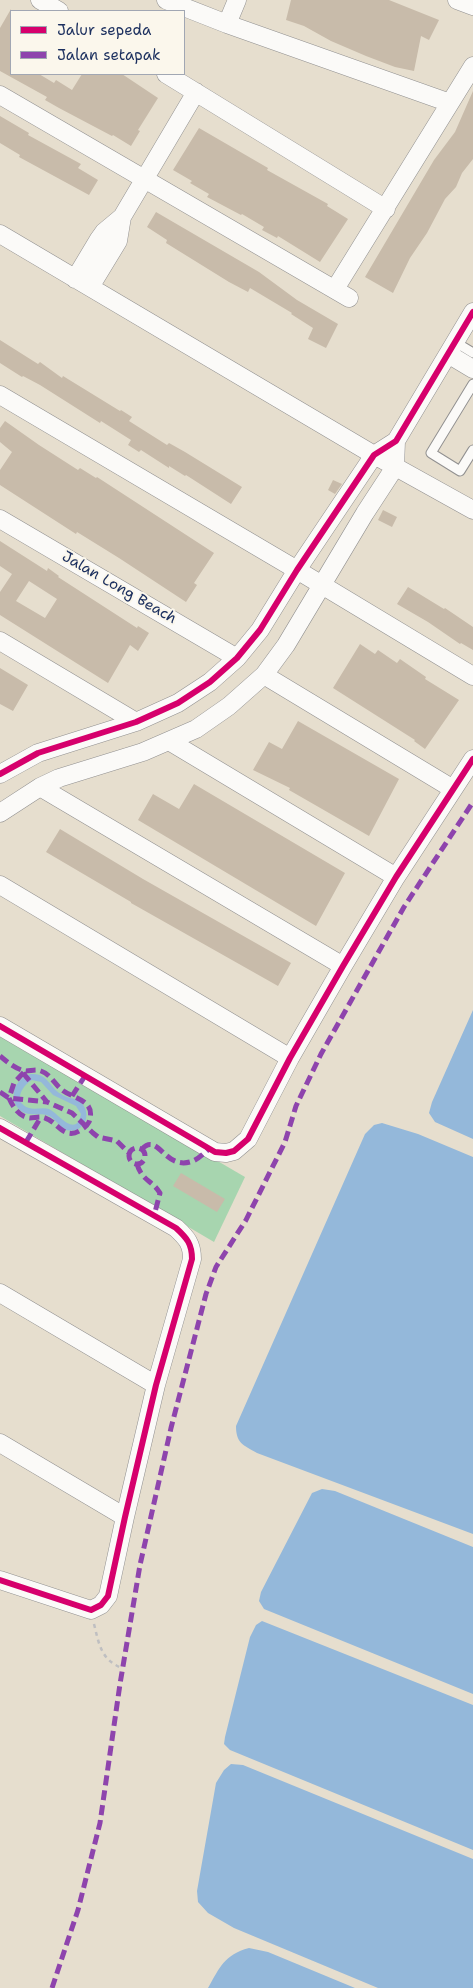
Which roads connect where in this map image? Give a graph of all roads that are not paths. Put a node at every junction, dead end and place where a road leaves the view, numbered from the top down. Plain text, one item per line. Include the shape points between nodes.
1 (40, 0) edge
2 (166, 0) edge
3 (237, 0) edge
4 (457, 0) edge
5 (473, 6) edge
6 (57, 10) edge
7 (227, 24) junction
8 (473, 66) edge
9 (168, 75) edge
10 (196, 92) junction
11 (0, 95) edge
12 (450, 103) junction
13 (144, 178) junction
14 (386, 209) junction
15 (0, 234) edge
16 (83, 283) junction
17 (473, 312) edge
18 (452, 348) junction
19 (473, 353) edge
20 (473, 369) edge
21 (472, 387) edge
22 (0, 395) edge
23 (396, 441) junction
24 (473, 450) edge
25 (374, 455) junction
26 (395, 467) junction
27 (473, 510) edge
28 (0, 519) edge
29 (297, 570) junction
30 (322, 585) junction
31 (0, 641) edge
32 (237, 658) junction
33 (264, 675) junction
34 (473, 676) edge
35 (136, 722) junction
36 (169, 741) junction
37 (473, 759) edge
38 (3, 768) edge
39 (40, 787) junction
40 (453, 789) junction
41 (0, 813) edge
42 (396, 877) junction
43 (0, 886) edge
44 (343, 966) junction
45 (0, 1026) edge
46 (290, 1058) junction
47 (0, 1128) edge
48 (0, 1293) edge
49 (156, 1385) junction
50 (0, 1443) edge
51 (124, 1516) junction
52 (0, 1580) edge

1 - 6 street
2 - 7 street
3 - 7 street
4 - 5 street
7 - 12 street
8 - 12 street
9 - 10 street
10 - 13 street
10 - 14 street
11 - 13 street
12 - 14 street
13 - 14 street via 342,293
13 - 16 street via 122,217 99,239
15 - 16 street
16 - 25 street
17 - 18 street
18 - 19 lane
18 - 20 street
18 - 23 street
21 - 24 lane via 431,453 460,471
22 - 29 street
23 - 25 street
23 - 26 street
25 - 26 street
25 - 29 street
26 - 27 street
26 - 30 street
28 - 32 street, Jalan Long Beach
29 - 30 street
29 - 32 street via 260,630
30 - 33 street
30 - 34 street
31 - 35 street
32 - 35 street via 210,682
33 - 36 street via 229,706 196,729
33 - 40 street
35 - 38 street via 38,753
36 - 39 street
36 - 42 street
37 - 40 street
39 - 41 street
39 - 44 street
40 - 42 street
42 - 44 street
43 - 46 street
44 - 46 street
45 - 46 street via 215,1152 234,1151 248,1139
47 - 49 street via 176,1228 189,1241 192,1259
48 - 49 street
49 - 51 street
50 - 51 street
51 - 52 street via 108,1596 101,1605 90,1610

